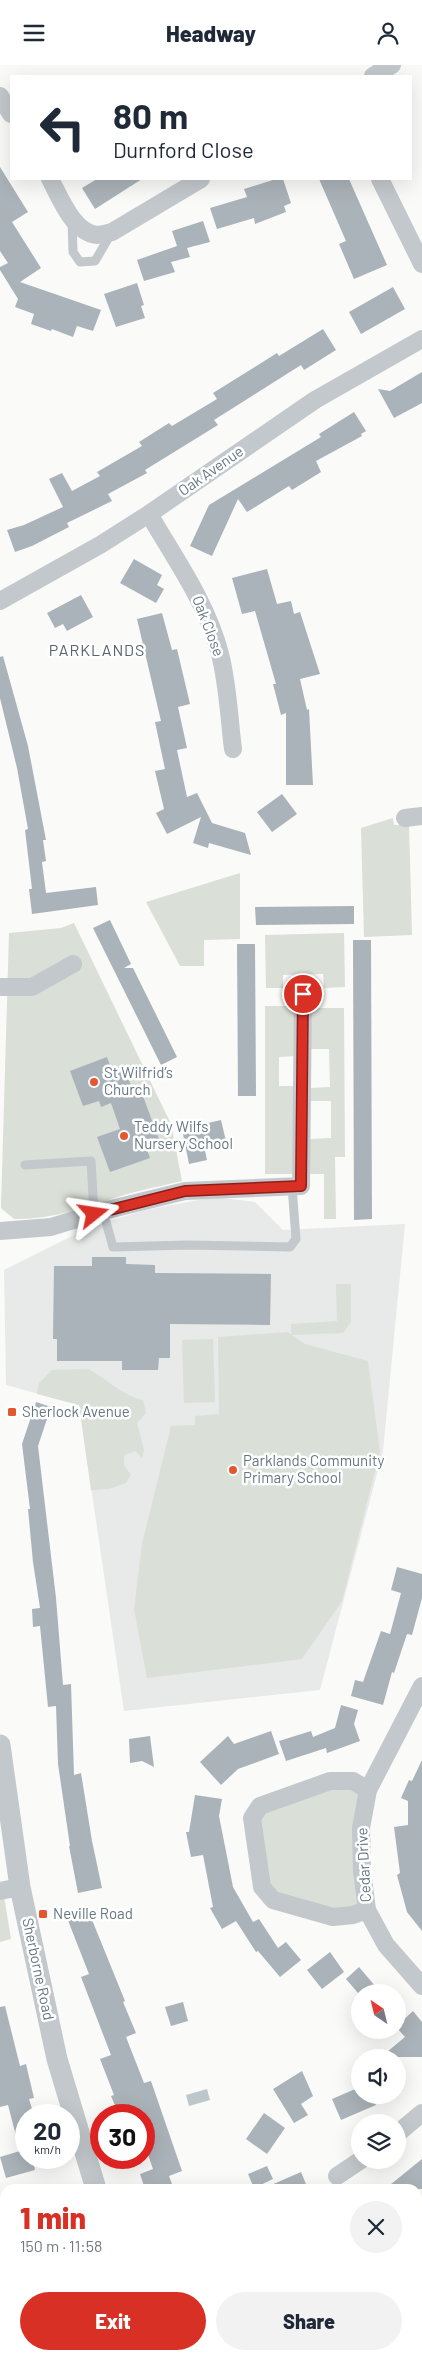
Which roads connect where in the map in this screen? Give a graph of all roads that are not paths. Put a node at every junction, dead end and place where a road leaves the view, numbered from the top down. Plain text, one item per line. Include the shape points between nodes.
1 (392, 65) edge
2 (375, 75) edge
3 (0, 95) edge
4 (10, 112) edge
5 (51, 180) edge
6 (199, 180) edge
7 (380, 180) edge
8 (72, 217) junction
9 (112, 232) junction
10 (422, 264) edge
11 (422, 339) edge
12 (149, 514) junction
13 (0, 601) edge
14 (233, 749) dead end
15 (73, 964) dead end
16 (0, 987) edge
17 (303, 994) dead end
18 (25, 1165) dead end
19 (292, 1186) junction
20 (99, 1212) junction
21 (0, 1231) edge
22 (422, 1686) edge
23 (0, 1745) edge
24 (368, 1790) junction
25 (10, 1889) edge
26 (367, 1910) junction
27 (422, 1986) edge
28 (422, 2113) edge
29 (406, 2126) edge
30 (351, 2166) edge
31 (337, 2175) dead end
32 (94, 2184) edge

1 - 2 street
3 - 4 street
5 - 8 street
6 - 9 street
7 - 10 street
8 - 9 street via 82,229 96,235
8 - 9 lane via 73,252 80,262 95,261
11 - 12 street, Oak Avenue via 314,399
12 - 13 street, Oak Avenue
12 - 14 street, Oak Close via 201,601 211,625 226,684
15 - 16 street via 32,987
17 - 19 street via 301,1186
18 - 20 lane via 91,1161
19 - 20 street via 185,1191
19 - 20 lane via 296,1239 290,1247 113,1247
20 - 21 street via 51,1227
22 - 24 street, Cedar Drive
23 - 25 street, Sherborne Road
24 - 26 street, Cedar Drive via 360,1828
24 - 26 street, Cedar Drive via 353,1781 330,1781 260,1806 252,1818 262,1887 273,1900 333,1917
25 - 32 street, Sherborne Road
26 - 27 street, Cedar Drive via 386,1945
28 - 29 street
30 - 31 street

